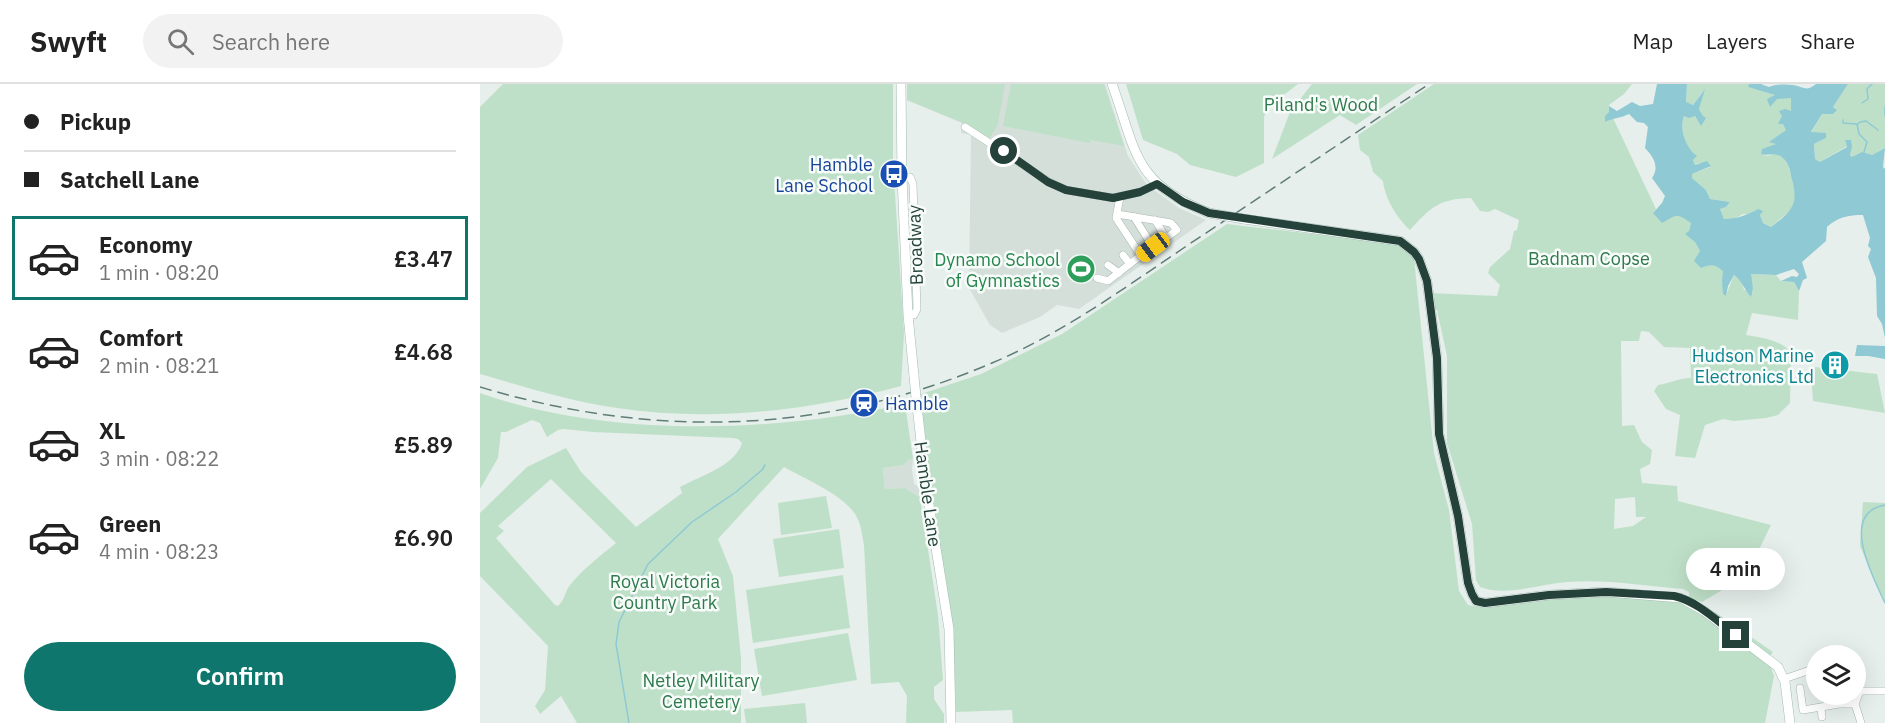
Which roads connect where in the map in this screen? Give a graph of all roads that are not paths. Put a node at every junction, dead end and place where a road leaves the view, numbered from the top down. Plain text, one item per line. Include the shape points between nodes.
1 (901, 84) edge
2 (1112, 84) edge
3 (964, 127) dead end
4 (1157, 184) junction
5 (1120, 197) junction
6 (1117, 214) junction
7 (1134, 217) junction
8 (1155, 220) junction
9 (1166, 238) junction
10 (1153, 247) junction
11 (1123, 255) dead end
12 (1140, 256) junction
13 (1130, 264) junction
14 (1108, 265) dead end
15 (1119, 273) junction
16 (1097, 278) dead end
17 (1806, 671) edge
18 (1784, 679) junction
19 (1800, 688) dead end
20 (1866, 691) edge
21 (1885, 691) edge
22 (1834, 705) edge
23 (1855, 705) edge
24 (1821, 708) junction
25 (1822, 717) dead end
26 (951, 723) edge
27 (1790, 723) edge
28 (1861, 723) edge

1 - 26 street, Hamble Lane, bridge via 908,315 926,486 949,629
2 - 4 street via 1134,152
3 - 5 street via 1048,182 1066,190
4 - 5 street
4 - 18 street, bridge via 1183,202 1209,213 1400,241 1414,252 1427,281 1437,358 1439,434 1468,583 1476,601 1606,592 1677,597 1704,611 1768,659
5 - 6 street
6 - 7 street
6 - 12 street
7 - 8 street
7 - 10 street
8 - 9 street
8 - 9 street via 1171,223 1177,230
9 - 10 street
10 - 12 street
11 - 13 street
12 - 13 street
13 - 15 street
14 - 15 street
15 - 16 street via 1108,281
17 - 18 street
18 - 27 street
19 - 24 street via 1803,710
20 - 21 street
22 - 24 street
23 - 28 street
24 - 25 street

